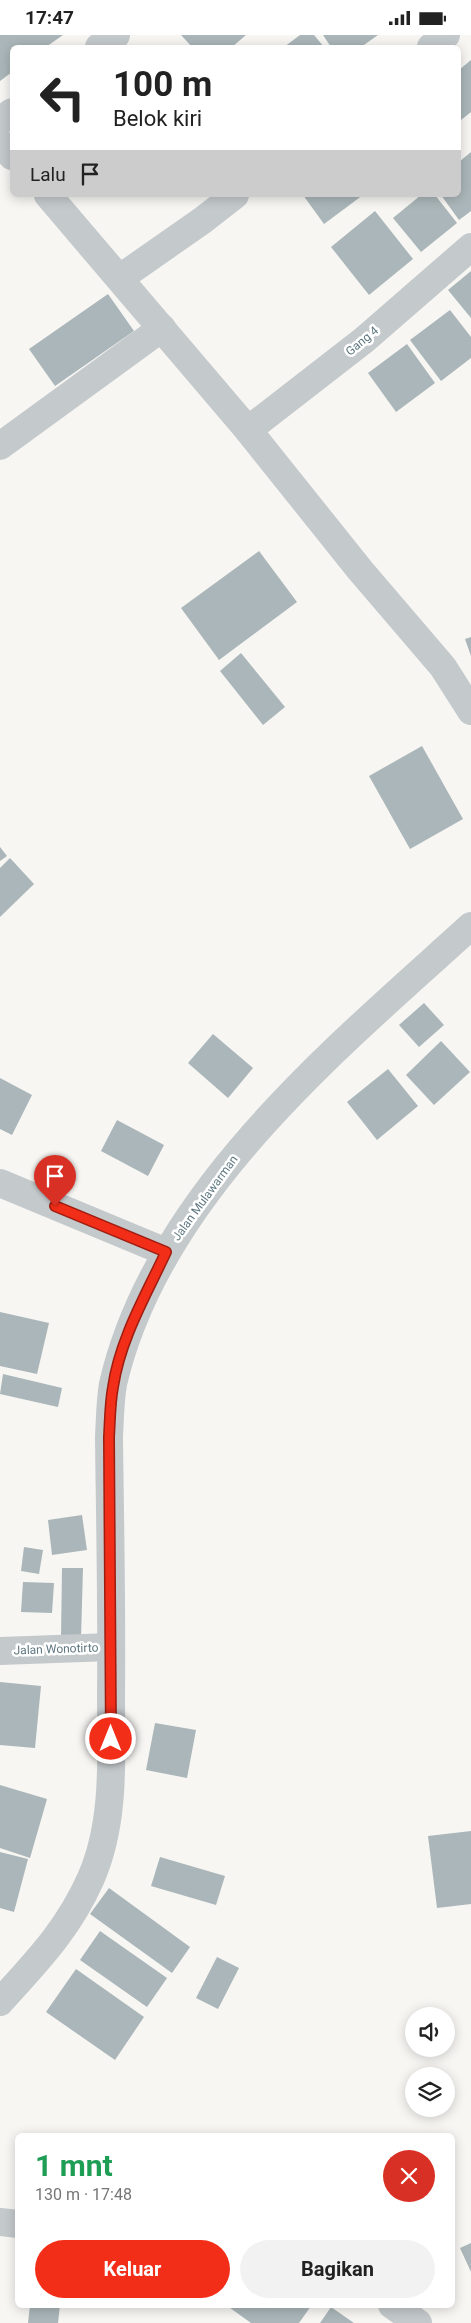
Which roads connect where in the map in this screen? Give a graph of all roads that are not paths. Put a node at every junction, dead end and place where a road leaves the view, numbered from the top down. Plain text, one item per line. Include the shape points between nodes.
1 (116, 35) edge
2 (446, 35) edge
3 (102, 45) edge
4 (434, 45) edge
5 (0, 143) edge
6 (10, 155) edge
7 (50, 197) edge
8 (233, 197) edge
9 (471, 247) edge
10 (120, 278) junction
11 (162, 328) junction
12 (248, 430) junction
13 (0, 446) edge
14 (471, 711) edge
15 (471, 926) edge
16 (0, 1183) edge
17 (166, 1252) junction
18 (112, 1647) junction
19 (0, 1651) edge
20 (0, 2003) edge
21 (0, 2222) edge
22 (15, 2224) edge
23 (396, 2308) edge
24 (418, 2323) edge

1 - 3 street
2 - 4 street
5 - 6 street
7 - 10 street
8 - 10 street
9 - 12 street, Gang 4 via 364,340
10 - 11 street
11 - 12 street
11 - 13 street
12 - 14 street via 443,667
15 - 17 street, Jalan Mulawarman via 282,1102 226,1165
16 - 17 street
17 - 18 street, Jalan Mulawarman via 134,1319 113,1387 109,1437
18 - 19 street, Jalan Wonotirto
18 - 20 street, Jalan Mulawarman via 111,1775 106,1833 77,1908 55,1941
21 - 22 street
23 - 24 street

